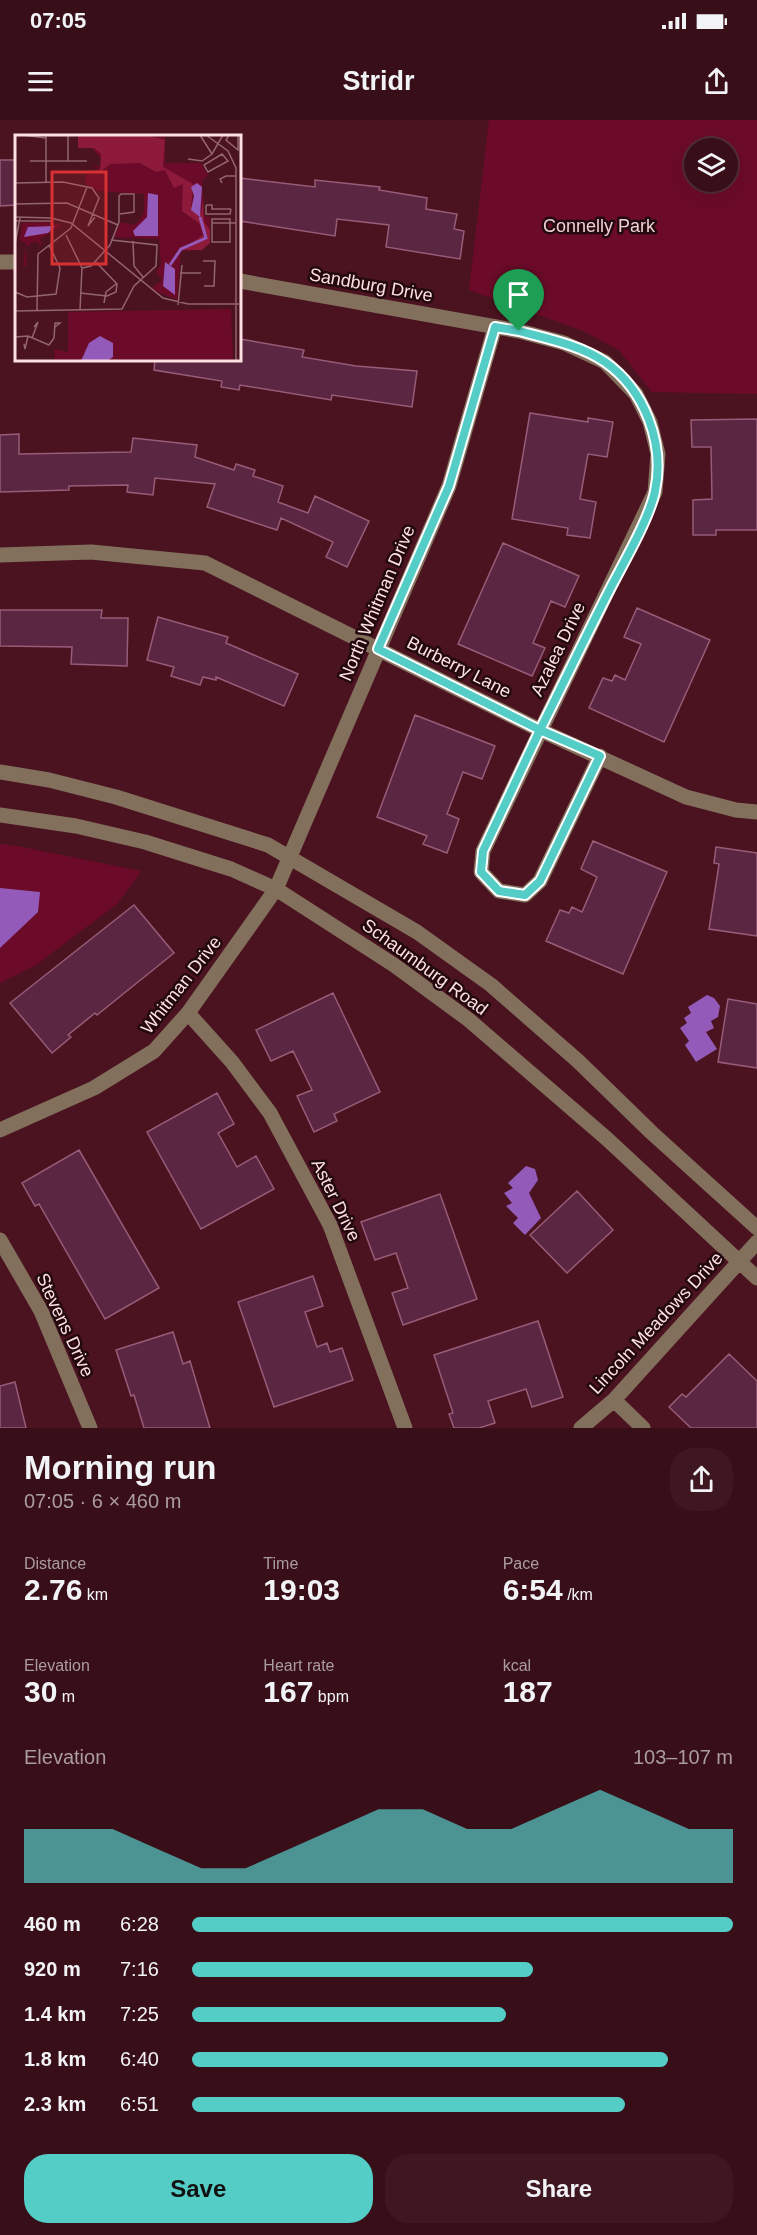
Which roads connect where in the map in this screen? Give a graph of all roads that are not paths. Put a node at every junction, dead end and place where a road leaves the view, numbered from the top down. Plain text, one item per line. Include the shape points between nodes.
1 (242, 281) edge
2 (495, 327) junction
3 (0, 555) edge
4 (378, 649) junction
5 (540, 730) junction
6 (600, 756) junction
7 (0, 772) edge
8 (757, 812) edge
9 (0, 815) edge
10 (290, 858) junction
11 (276, 888) junction
12 (188, 1013) junction
13 (0, 1130) edge
14 (757, 1228) edge
15 (0, 1240) edge
16 (757, 1242) edge
17 (739, 1262) junction
18 (757, 1278) edge
19 (614, 1400) junction
20 (90, 1428) edge
21 (405, 1428) edge
22 (581, 1428) edge
23 (643, 1428) edge

1 - 2 street, Sandburg Drive
2 - 4 street, North Whitman Drive via 449,486
2 - 5 street, Azalea Drive via 564,343 605,362 636,394 650,422 658,454 655,492
3 - 4 street, Burberry Lane via 92,552 206,563
4 - 5 street, Burberry Lane
4 - 10 street, North Whitman Drive
5 - 6 street, Burberry Lane
5 - 6 street, Azalea Drive via 483,851 481,872 499,891 525,895 540,881
6 - 8 street, Burberry Lane via 686,797
7 - 10 street, Schaumburg Road via 126,800 268,845
9 - 11 street, Schaumburg Road via 76,826 145,842 231,869
10 - 11 street, North Whitman Drive
10 - 14 street, Schaumburg Road via 417,932 491,985
11 - 12 street, Whitman Drive
11 - 17 street, Schaumburg Road via 394,965 469,1020 606,1138
12 - 13 street, Whitman Drive via 154,1051 94,1088
12 - 21 street, Aster Drive via 270,1113 330,1225
15 - 20 street, Stevens Drive via 41,1311
16 - 17 street, Lincoln Meadows Drive
17 - 18 street, Schaumburg Road
17 - 19 street, Lincoln Meadows Drive
19 - 22 street, Lincoln Meadows Drive
19 - 23 street

